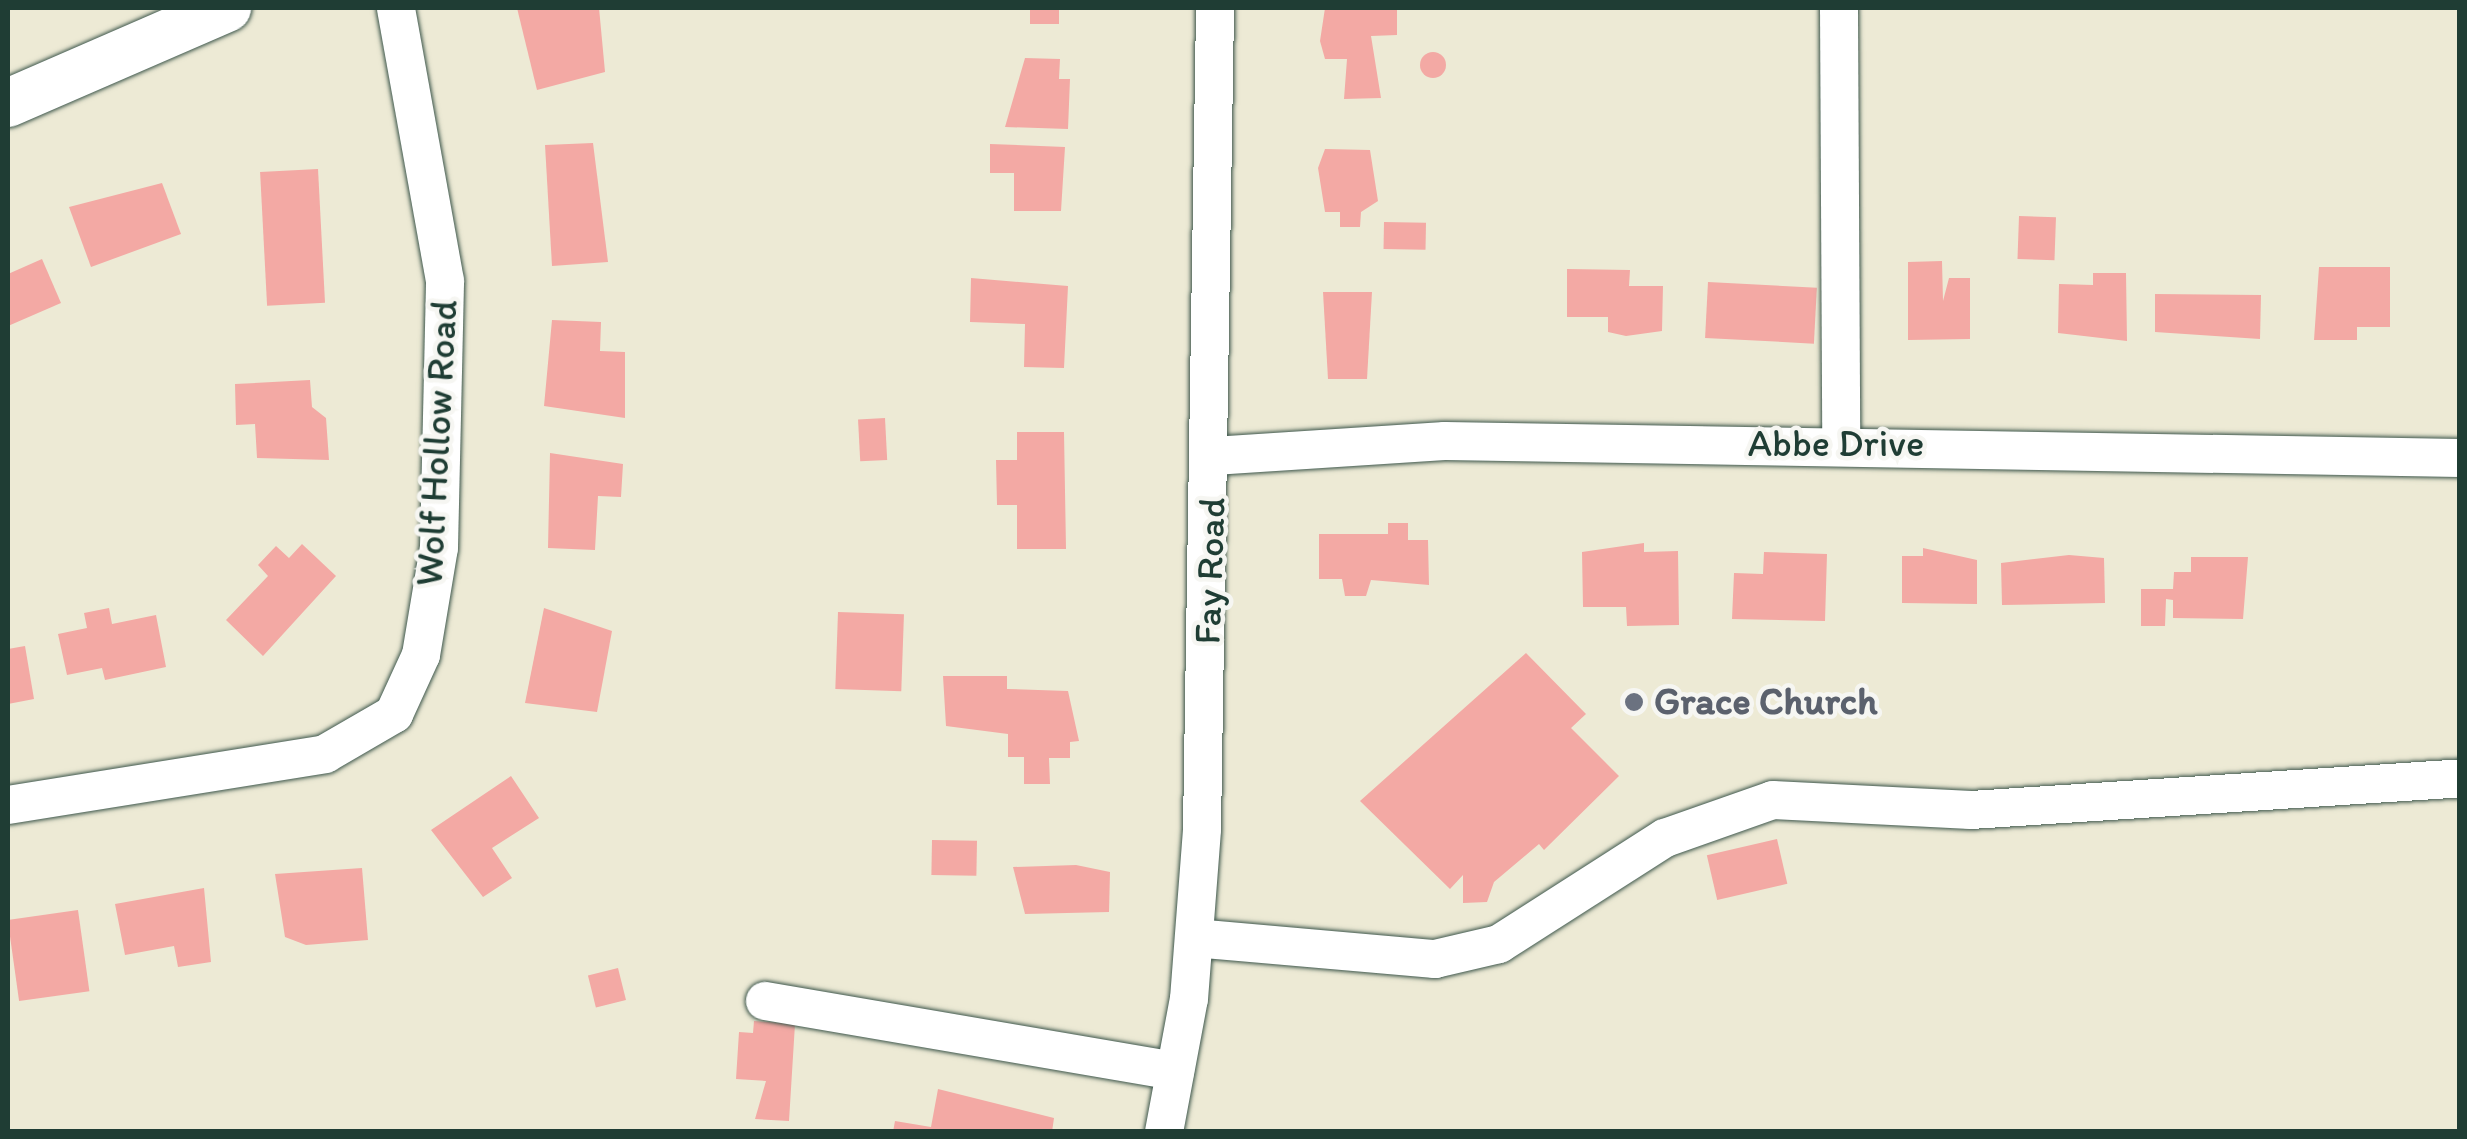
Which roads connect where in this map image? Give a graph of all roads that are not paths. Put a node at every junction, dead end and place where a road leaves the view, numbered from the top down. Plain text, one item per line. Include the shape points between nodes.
1 (227, 8) edge
2 (396, 8) edge
3 (1215, 8) edge
4 (1839, 8) edge
5 (8, 103) edge
6 (1840, 444) junction
7 (1213, 456) junction
8 (2460, 458) edge
9 (2460, 778) edge
10 (8, 805) edge
11 (1194, 938) junction
12 (765, 1000) dead end
13 (1175, 1070) junction
14 (1164, 1132) edge

1 - 5 main road
2 - 10 street, Wolf Hollow Road via 445,281 438,548 421,655 394,714 325,754
3 - 7 street, Fay Road
4 - 6 street
6 - 7 street, Abbe Drive via 1445,441
6 - 8 street, Abbe Drive
7 - 11 street, Fay Road
9 - 11 street via 1971,810 1773,800 1665,838 1499,944 1435,959
11 - 13 street, Fay Road
12 - 13 street
13 - 14 street, Fay Road

